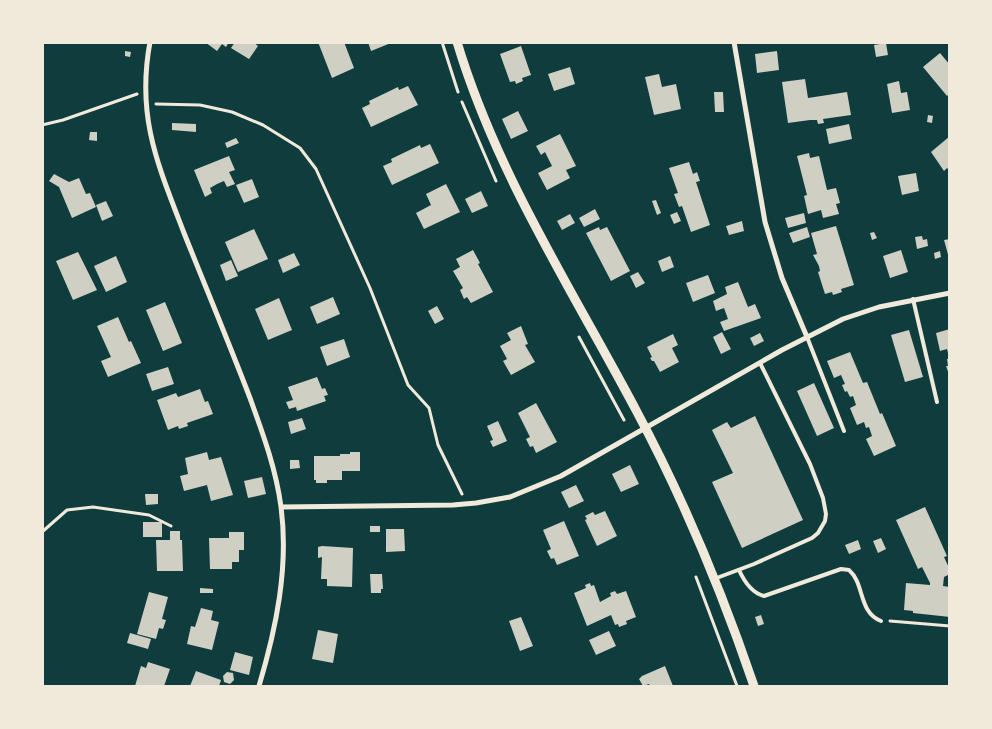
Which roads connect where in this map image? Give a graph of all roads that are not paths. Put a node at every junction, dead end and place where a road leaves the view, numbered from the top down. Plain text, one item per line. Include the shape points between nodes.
1 (150, 42) edge
2 (457, 42) edge
3 (734, 42) edge
4 (950, 293) edge
5 (913, 299) junction
6 (807, 337) junction
7 (760, 363) junction
8 (937, 402) dead end
9 (646, 429) junction
10 (844, 431) dead end
11 (281, 507) junction
12 (739, 570) junction
13 (714, 579) junction
14 (881, 621) road end
15 (259, 686) edge
16 (754, 686) edge

1 - 11 street via 145,104 161,171 259,422
2 - 9 street via 482,115 512,182
3 - 6 street via 767,230 782,278
4 - 5 street
5 - 6 street via 859,314
5 - 8 lane
6 - 7 street
6 - 10 lane
7 - 9 street
7 - 12 lane via 814,473 826,514 822,528 812,538
9 - 11 street via 582,465 510,497 467,503
9 - 13 street via 680,497
11 - 15 street via 283,550 280,592
12 - 13 lane
12 - 14 lane via 746,584 764,596 841,569 849,570 867,610
13 - 16 street

